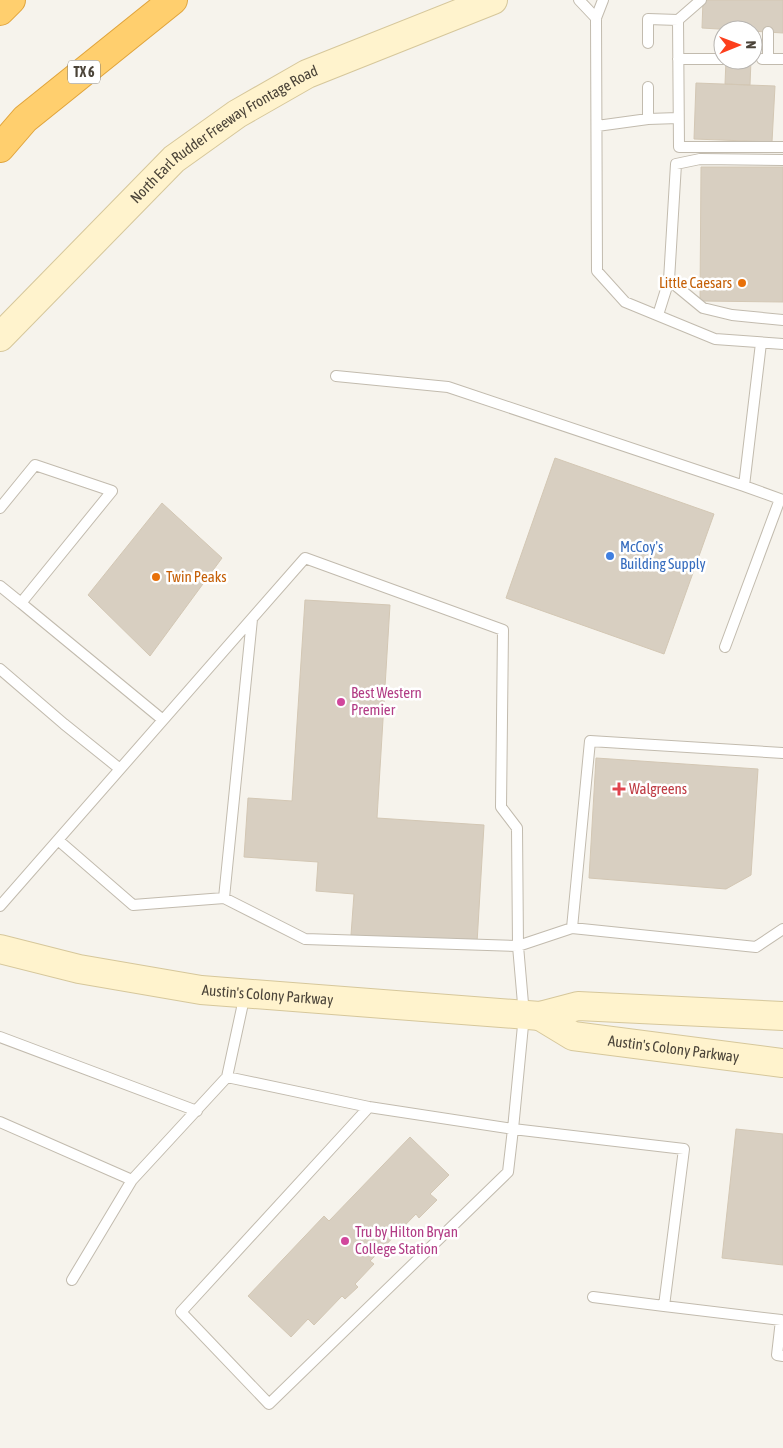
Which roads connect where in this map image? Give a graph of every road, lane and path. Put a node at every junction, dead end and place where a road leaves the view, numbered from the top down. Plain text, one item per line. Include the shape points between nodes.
1 (11, 0) edge
2 (173, 0) edge
3 (493, 0) edge
4 (579, 0) edge
5 (603, 0) edge
6 (701, 0) edge
7 (0, 11) edge
8 (596, 18) junction
9 (678, 20) junction
10 (768, 32) dead end
11 (648, 43) dead end
12 (678, 59) junction
13 (713, 59) edge
14 (783, 59) edge
15 (648, 87) dead end
16 (678, 118) junction
17 (648, 119) junction
18 (597, 126) junction
19 (783, 147) edge
20 (0, 148) edge
21 (783, 160) edge
22 (669, 280) junction
23 (658, 315) junction
24 (783, 320) edge
25 (0, 337) edge
26 (761, 342) junction
27 (783, 344) edge
28 (336, 376) dead end
29 (744, 486) junction
30 (781, 500) edge
31 (0, 508) edge
32 (0, 586) edge
33 (21, 603) junction
34 (252, 619) junction
35 (725, 647) dead end
36 (0, 669) edge
37 (163, 720) junction
38 (783, 753) edge
39 (120, 770) junction
40 (58, 840) junction
41 (224, 898) junction
42 (0, 906) edge
43 (572, 928) junction
44 (783, 930) edge
45 (518, 946) junction
46 (0, 949) edge
47 (245, 993) junction
48 (532, 1016) junction
49 (783, 1016) edge
50 (0, 1037) edge
51 (783, 1063) edge
52 (227, 1078) junction
53 (369, 1107) junction
54 (197, 1111) junction
55 (0, 1122) edge
56 (513, 1129) junction
57 (132, 1180) junction
58 (72, 1280) dead end
59 (593, 1297) dead end
60 (664, 1306) junction
61 (783, 1356) edge

1 - 7 highway
2 - 20 highway, TX 6 via 25,119
3 - 25 street, North Earl Rudder Freeway Frontage Road via 307,74 237,114 174,159
4 - 8 lane
5 - 8 lane
6 - 9 lane
8 - 18 lane
9 - 11 lane via 648,19
9 - 12 lane
10 - 14 lane via 765,59
12 - 13 lane
12 - 16 lane
15 - 17 lane
16 - 17 lane
16 - 19 lane via 679,147
17 - 18 lane
18 - 23 lane via 597,271 626,302
21 - 22 lane via 700,159 676,164
22 - 23 lane
22 - 24 lane via 704,308 732,315
23 - 26 lane via 715,339
26 - 27 lane
26 - 29 lane
28 - 29 lane via 448,387
29 - 30 lane
30 - 35 lane
31 - 33 lane via 35,465 112,491
32 - 33 lane
33 - 37 lane
34 - 37 lane
34 - 41 lane
34 - 45 lane via 305,558 503,630 501,807 517,828
36 - 39 lane
37 - 39 lane
38 - 43 lane via 590,741
39 - 40 lane
40 - 41 lane via 132,905
40 - 42 lane
41 - 45 lane via 305,939
43 - 44 lane via 756,948
43 - 45 lane
45 - 48 lane
46 - 47 street, Austin's Colony Parkway via 79,969 201,990
47 - 48 street, Austin's Colony Parkway
47 - 52 lane
48 - 49 street, Austin's Colony Parkway via 578,1006
48 - 51 street, Austin's Colony Parkway via 573,1036
48 - 56 lane
50 - 54 lane
52 - 53 lane
52 - 54 lane
53 - 56 lane
53 - 56 lane via 181,1312 269,1404 508,1172
54 - 57 lane
55 - 57 lane
56 - 60 lane via 684,1149
57 - 58 lane
59 - 60 lane
60 - 61 lane via 781,1320 778,1355

